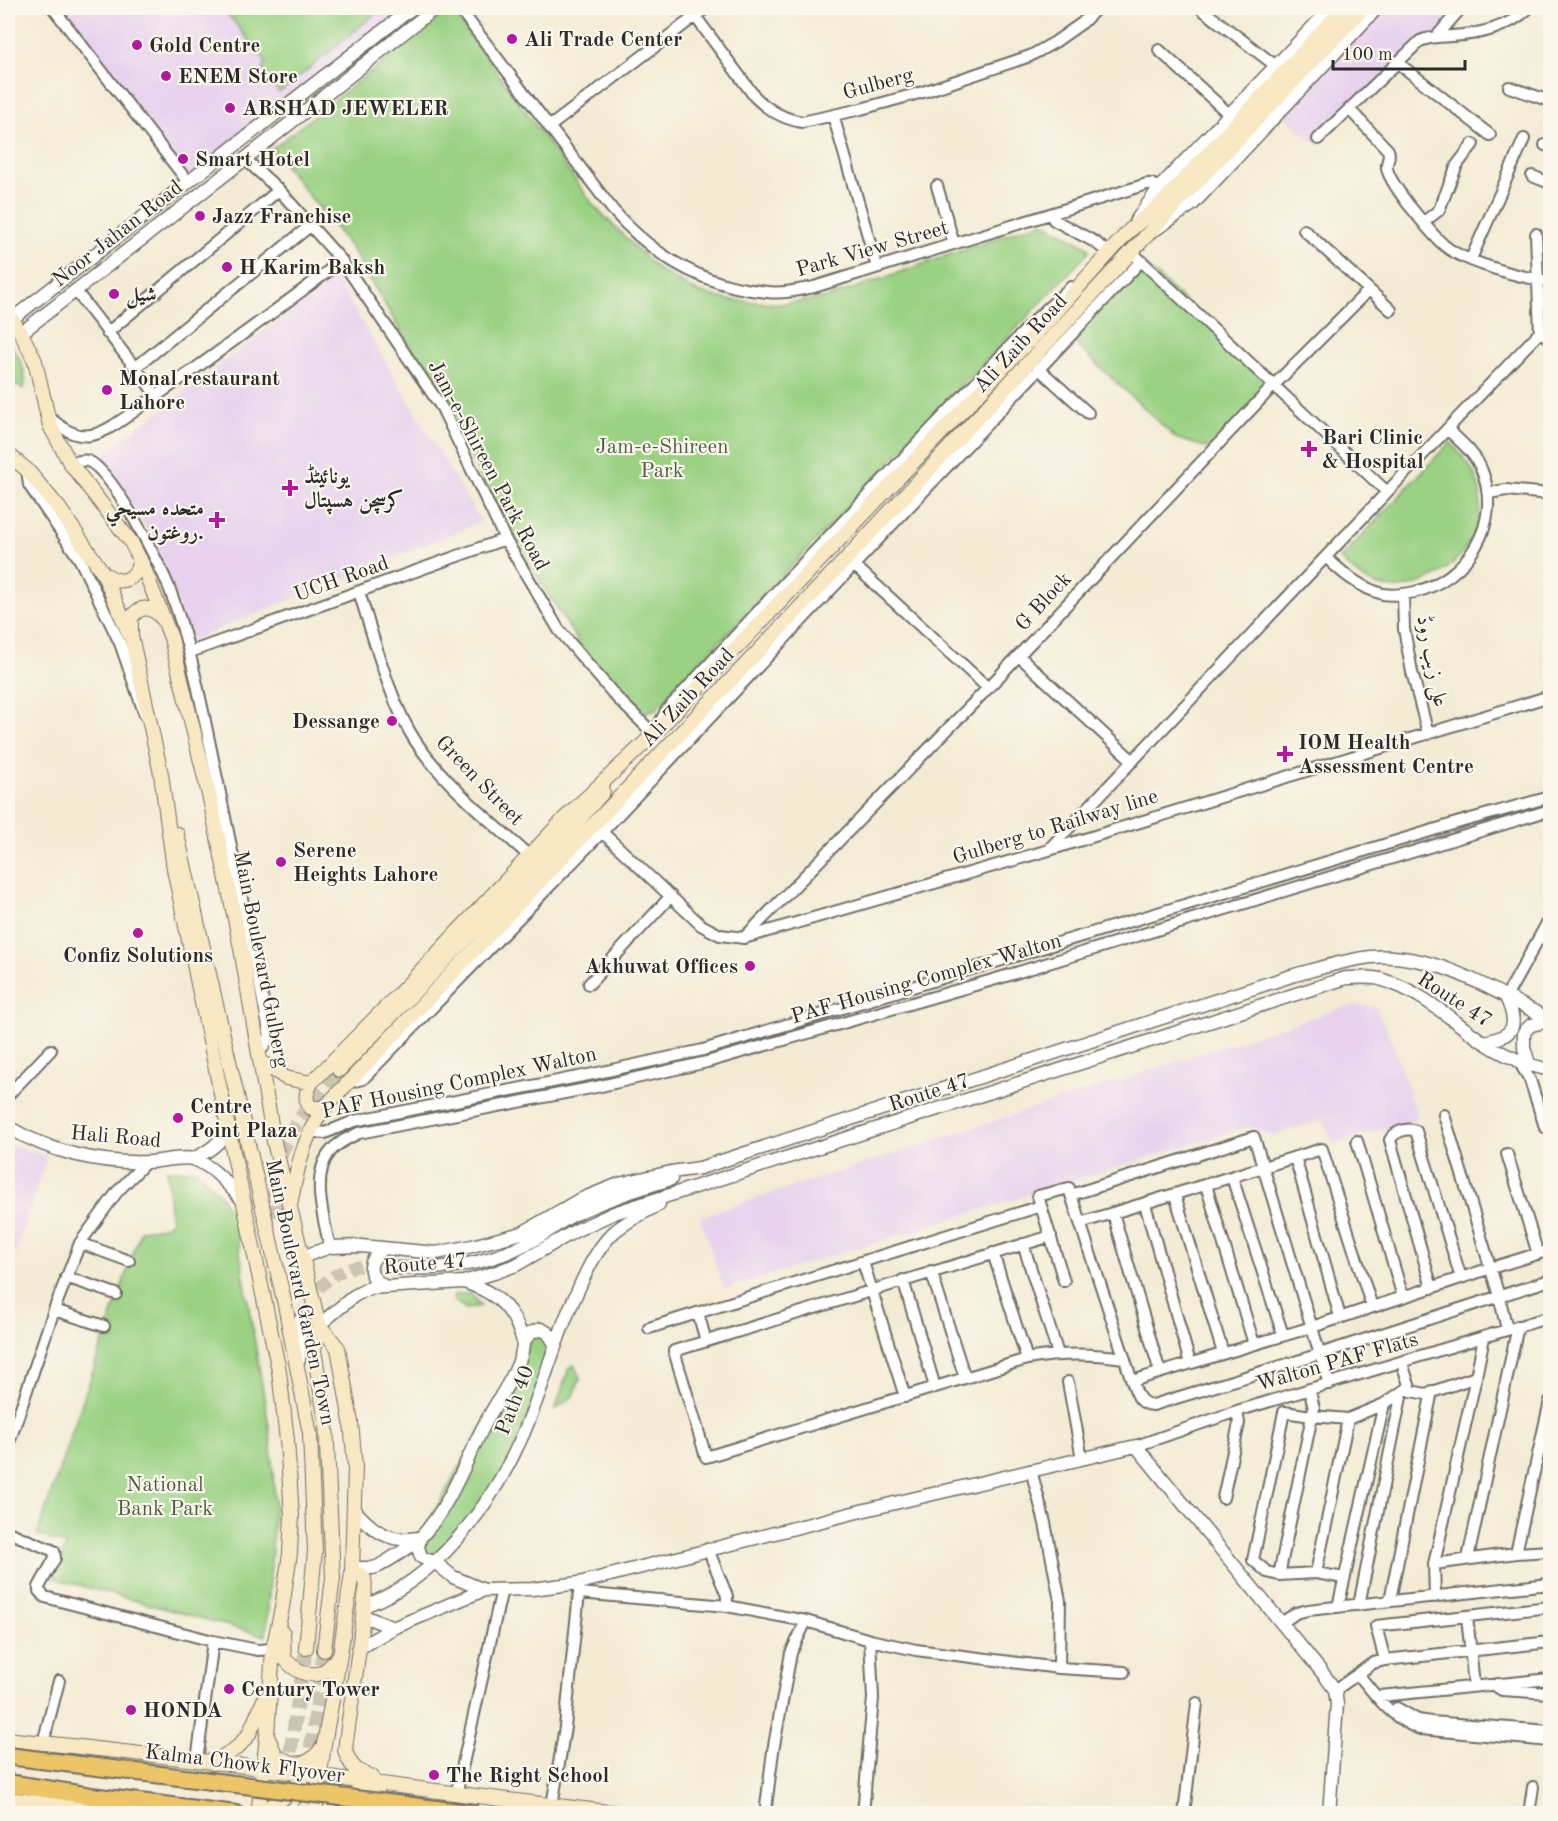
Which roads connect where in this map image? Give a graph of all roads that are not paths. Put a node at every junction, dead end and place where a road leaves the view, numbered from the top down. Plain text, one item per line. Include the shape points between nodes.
1 (55, 8) edge
2 (411, 8) edge
3 (435, 8) edge
4 (459, 8) edge
5 (706, 8) edge
6 (1097, 8) edge
7 (1200, 8) edge
8 (1331, 8) edge
9 (1344, 8) edge
10 (1363, 8) edge
11 (1377, 8) edge
12 (1461, 8) edge
13 (1529, 8) edge
14 (695, 16) junction
15 (1437, 36) junction
16 (1159, 50) dead end
17 (1398, 63) junction
18 (1276, 66) junction
19 (1509, 87) dead end
20 (1551, 101) edge
21 (1349, 110) junction
22 (833, 115) junction
23 (1230, 115) junction
24 (549, 127) junction
25 (1490, 135) dead end
26 (1318, 139) dead end
27 (1524, 139) dead end
28 (1473, 144) dead end
29 (245, 159) junction
30 (1532, 176) dead end
31 (188, 182) junction
32 (1551, 183) edge
33 (937, 186) dead end
34 (1159, 188) junction
35 (279, 190) junction
36 (1051, 215) junction
37 (1424, 222) junction
38 (311, 225) junction
39 (1304, 230) dead end
40 (1129, 231) junction
41 (1536, 234) dead end
42 (1148, 235) junction
43 (954, 244) junction
44 (1109, 253) junction
45 (1136, 257) junction
46 (1471, 259) junction
47 (342, 261) junction
48 (877, 267) junction
49 (1538, 280) junction
50 (1551, 281) edge
51 (75, 290) junction
52 (1369, 290) junction
53 (1391, 310) dead end
54 (1539, 314) junction
55 (1551, 315) edge
56 (10, 317) edge
57 (1540, 332) junction
58 (21, 333) junction
59 (107, 333) junction
60 (1551, 338) edge
61 (135, 368) junction
62 (1038, 368) junction
63 (1274, 385) junction
64 (157, 396) junction
65 (1088, 413) dead end
66 (47, 418) junction
67 (1447, 429) junction
68 (17, 462) edge
69 (70, 463) junction
70 (1387, 492) junction
71 (1489, 492) junction
72 (1551, 494) edge
73 (505, 539) junction
74 (1326, 557) junction
75 (140, 559) junction
76 (854, 565) junction
77 (103, 573) junction
78 (359, 592) junction
79 (1403, 595) junction
80 (165, 620) junction
81 (132, 640) junction
82 (190, 652) junction
83 (1018, 656) junction
84 (988, 688) junction
85 (1551, 696) edge
86 (152, 732) junction
87 (654, 734) junction
88 (1428, 734) junction
89 (1133, 760) junction
90 (161, 774) junction
91 (1551, 797) edge
92 (1551, 810) edge
93 (602, 832) junction
94 (1049, 850) junction
95 (529, 856) junction
96 (671, 896) junction
97 (1551, 918) edge
98 (744, 938) junction
99 (589, 984) dead end
100 (1506, 997) junction
101 (1551, 1020) edge
102 (1484, 1042) junction
103 (51, 1050) dead end
104 (260, 1057) junction
105 (1518, 1060) junction
106 (1530, 1066) junction
107 (339, 1070) tunnel mouth
108 (1551, 1070) edge
109 (311, 1083) junction
110 (348, 1083) junction
111 (8, 1095) edge
112 (324, 1108) junction
113 (1444, 1115) dead end
114 (8, 1127) edge
115 (1545, 1127) dead end
116 (229, 1130) junction
117 (309, 1131) junction
118 (1357, 1141) dead end
119 (1507, 1154) dead end
120 (1295, 1157) junction
121 (192, 1159) junction
122 (146, 1162) junction
123 (700, 1168) junction
124 (1263, 1168) junction
125 (1232, 1177) junction
126 (1206, 1185) junction
127 (679, 1193) junction
128 (1071, 1195) junction
129 (1175, 1195) junction
130 (245, 1203) junction
131 (1145, 1204) junction
132 (290, 1205) junction
133 (1041, 1206) junction
134 (1113, 1213) junction
135 (274, 1217) tunnel mouth
136 (1080, 1223) junction
137 (1051, 1236) junction
138 (80, 1243) junction
139 (1023, 1244) junction
140 (330, 1247) junction
141 (383, 1249) junction
142 (1551, 1250) edge
143 (993, 1252) junction
144 (1538, 1254) junction
145 (302, 1257) junction
146 (129, 1261) dead end
147 (863, 1262) junction
148 (394, 1268) tunnel mouth
149 (1491, 1268) junction
150 (932, 1271) junction
151 (66, 1277) junction
152 (1461, 1278) junction
153 (903, 1280) junction
154 (1551, 1280) edge
155 (1064, 1281) dead end
156 (463, 1282) junction
157 (384, 1286) junction
158 (1432, 1288) junction
159 (871, 1290) junction
160 (116, 1294) dead end
161 (1499, 1296) junction
162 (1403, 1297) junction
163 (285, 1305) junction
164 (1372, 1307) junction
165 (54, 1310) junction
166 (698, 1313) junction
167 (1340, 1317) junction
168 (301, 1319) tunnel mouth
169 (1549, 1321) edge
170 (319, 1325) junction
171 (104, 1326) dead end
172 (1312, 1327) junction
173 (649, 1328) dead end
174 (1512, 1328) junction
175 (1283, 1335) junction
176 (1484, 1337) junction
177 (706, 1341) junction
178 (523, 1343) junction
179 (555, 1344) junction
180 (1254, 1344) junction
181 (1223, 1353) junction
182 (1319, 1353) junction
183 (1058, 1354) junction
184 (1124, 1358) junction
185 (1027, 1359) junction
186 (1190, 1363) junction
187 (1402, 1363) junction
188 (299, 1370) junction
189 (1160, 1371) junction
190 (1476, 1377) junction
191 (965, 1378) junction
192 (1132, 1381) junction
193 (1068, 1382) dead end
194 (1329, 1384) junction
195 (935, 1387) junction
196 (1309, 1389) junction
197 (1406, 1390) junction
198 (1432, 1391) junction
199 (904, 1397) junction
200 (1551, 1401) edge
201 (1384, 1404) junction
202 (1237, 1411) junction
203 (1312, 1416) junction
204 (1348, 1419) junction
205 (8, 1446) edge
206 (1136, 1446) junction
207 (1082, 1459) junction
208 (1031, 1470) junction
209 (1223, 1498) dead end
210 (354, 1509) junction
211 (8, 1532) edge
212 (420, 1538) junction
213 (708, 1549) junction
214 (1551, 1551) edge
215 (1516, 1553) junction
216 (1468, 1558) junction
217 (435, 1563) junction
218 (1434, 1564) junction
219 (352, 1570) junction
220 (1316, 1573) junction
221 (1279, 1575) junction
222 (1344, 1578) junction
223 (1551, 1584) edge
224 (579, 1588) junction
225 (502, 1589) junction
226 (484, 1590) junction
227 (1435, 1597) junction
228 (1390, 1600) junction
229 (1359, 1605) junction
230 (727, 1606) junction
231 (1338, 1607) junction
232 (1551, 1607) edge
233 (282, 1608) junction
234 (364, 1611) junction
235 (1467, 1616) junction
236 (806, 1621) junction
237 (1283, 1622) junction
238 (393, 1628) junction
239 (870, 1640) junction
240 (213, 1641) junction
241 (1551, 1642) edge
242 (306, 1647) tunnel mouth
243 (359, 1648) junction
244 (273, 1649) junction
245 (324, 1650) tunnel mouth
246 (1470, 1651) junction
247 (340, 1655) junction
248 (1385, 1660) junction
249 (1059, 1668) junction
250 (1124, 1672) dead end
251 (1358, 1674) junction
252 (1551, 1679) edge
253 (59, 1681) dead end
254 (271, 1684) junction
255 (1497, 1684) junction
256 (1474, 1686) junction
257 (1335, 1690) junction
258 (1551, 1693) edge
259 (1390, 1695) junction
260 (1378, 1698) junction
261 (1197, 1703) dead end
262 (1551, 1731) edge
263 (267, 1736) junction
264 (8, 1739) edge
265 (1551, 1741) edge
266 (43, 1743) junction
267 (324, 1744) junction
268 (8, 1756) edge
269 (197, 1761) junction
270 (213, 1763) junction
271 (264, 1768) junction
272 (313, 1775) junction
273 (8, 1783) edge
274 (410, 1787) junction
275 (1533, 1787) dead end
276 (318, 1795) junction
277 (456, 1795) junction
278 (8, 1799) edge
279 (552, 1806) junction
280 (283, 1808) edge
281 (8, 1812) edge
282 (258, 1813) edge
283 (18, 1814) edge
284 (132, 1814) edge
285 (236, 1814) edge
286 (300, 1814) edge
287 (315, 1814) edge
288 (349, 1814) edge
289 (477, 1814) edge
290 (630, 1814) edge
291 (765, 1814) edge
292 (863, 1814) edge
293 (1184, 1814) edge
294 (1329, 1814) edge
295 (1529, 1814) edge

1 - 31 street
2 - 31 street, Noor Jahan Road
3 - 29 street, Noor Jahan Road
4 - 24 street, Park View Street
5 - 14 street
6 - 22 street, Gulberg via 1082,23 1030,56 923,92
7 - 18 street
8 - 18 street, Ali Zaib Road
9 - 40 main road, Ali Zaib Road via 1163,202
10 - 42 main road, Ali Zaib Road
11 - 42 street, Ali Zaib Road via 1193,204
12 - 15 street
13 - 15 street via 1496,29
14 - 22 street, Gulberg via 765,107 802,122
14 - 24 street
15 - 17 street via 1420,41
16 - 23 street
17 - 21 street
17 - 25 street
18 - 23 street, Ali Zaib Road
19 - 20 street
21 - 26 street
21 - 37 street via 1388,150 1387,170
22 - 48 street
23 - 34 street, Ali Zaib Road
24 - 48 street, Park View Street via 628,228 694,274 734,286 787,292
27 - 46 street
28 - 37 street via 1457,165 1439,210
29 - 35 street, Jam-e-Shireen Park Road
29 - 51 street, Noor Jahan Road
30 - 32 street
31 - 56 street, Noor Jahan Road
33 - 43 street
34 - 36 street, Park View Street via 1147,184
34 - 40 street, Ali Zaib Road
35 - 38 street, Jam-e-Shireen Park Road
35 - 59 street
36 - 43 street, Park View Street
36 - 44 street
37 - 46 street via 1444,246
38 - 47 street, Jam-e-Shireen Park Road
38 - 61 street
39 - 52 street
40 - 44 main road, Ali Zaib Road
41 - 49 street
42 - 45 main road, Ali Zaib Road
43 - 48 street, Park View Street
44 - 87 main road, Ali Zaib Road
45 - 62 street
45 - 63 street
45 - 110 main road, Ali Zaib Road
46 - 49 street
47 - 64 street
47 - 73 street, Jam-e-Shireen Park Road via 442,408
49 - 50 street
49 - 54 street
51 - 58 street, Noor Jahan Road
51 - 59 street
52 - 53 street
52 - 63 street, G Block
54 - 55 street
54 - 57 street
56 - 58 main road, Main Boulevard Gulberg
57 - 60 street
57 - 67 street
58 - 66 main road, Main Boulevard Gulberg via 34,361
59 - 61 street
61 - 64 street
62 - 65 street
62 - 76 street
63 - 70 street
63 - 83 street, G Block
64 - 66 street via 94,435 68,432
66 - 69 main road, Main Boulevard Gulberg
67 - 70 street
67 - 71 street via 1476,460
68 - 77 main road via 59,508
68 - 86 street via 80,560 120,643
69 - 75 main road, Main Boulevard Gulberg via 121,527
69 - 82 street via 89,461 131,513 170,589
70 - 74 street
71 - 72 street
71 - 79 street via 1486,527 1469,558 1447,579
73 - 78 street, UCH Road
73 - 87 street, Jam-e-Shireen Park Road via 559,630 617,698
74 - 79 street via 1363,586 1384,594
74 - 89 street
75 - 77 main road via 138,571 129,579 117,581
75 - 80 main road, Main Boulevard Gulberg
76 - 84 street
76 - 93 street
77 - 81 main road
78 - 82 street, UCH Road
78 - 95 street, Green Street via 396,702 416,742 446,778
79 - 88 street, علی زیب روڈ via 1404,629
80 - 81 main road via 148,608 135,612 130,624
80 - 104 main road, Main Boulevard Gulberg via 210,799
81 - 86 main road
82 - 104 street via 270,1037
83 - 84 street, G Block
83 - 89 street
84 - 98 street, G Block
85 - 88 street, Gulberg to Railway line
86 - 90 main road
87 - 95 main road, Ali Zaib Road
87 - 107 main road via 569,831
88 - 94 street, Gulberg to Railway line
89 - 94 street
90 - 116 main road via 174,869
90 - 163 main road, Main Boulevard Garden Town via 187,871
91 - 117 street, PAF Housing Complex Walton via 703,1050 354,1121 325,1133
92 - 140 street, PAF Housing Complex Walton via 996,980 707,1062 359,1134 331,1150 322,1172 320,1196
93 - 96 street, Gulberg to Railway line
93 - 110 street via 363,1079
94 - 98 street, Gulberg to Railway line
95 - 109 main road, Ali Zaib Road
96 - 98 street, Gulberg to Railway line via 701,925 720,935
96 - 99 street
97 - 100 street
100 - 101 street, Route 47
100 - 102 street via 1513,1011 1512,1029 1505,1037
100 - 123 street, Route 47 via 1437,966 1398,958 1344,962
101 - 106 street via 1537,1022 1524,1032
102 - 105 street, Route 47
102 - 127 street, Route 47 via 1419,995 1380,979 1346,978
103 - 111 street
104 - 109 main road via 286,1078
104 - 132 main road, Main Boulevard Gulberg via 274,1142
105 - 106 street, Route 47
105 - 115 street via 1530,1080
106 - 108 street, Route 47
109 - 112 main road via 307,1102 311,1108
110 - 112 main road, Ali Zaib Road
112 - 117 main road, Ali Zaib Road
113 - 149 street
114 - 122 street, Hali Road via 63,1153
116 - 121 street via 206,1154
116 - 130 main road
117 - 132 main road, Ali Zaib Road
118 - 162 street
119 - 144 street
120 - 124 street
120 - 164 street via 1324,1151
120 - 167 street
121 - 122 street, Hali Road
121 - 130 street via 209,1167
122 - 138 street via 117,1192
123 - 141 street, Route 47 via 619,1184 579,1200 522,1233 472,1246 436,1253
123 - 148 street via 601,1202 502,1255 430,1270
124 - 125 street
124 - 128 street via 1254,1137
124 - 172 street
125 - 126 street
125 - 175 street
126 - 129 street
126 - 180 street
127 - 156 street, Route 47 via 600,1218 516,1265
127 - 179 street, Path 40 via 611,1234 593,1261
128 - 133 street via 1069,1188 1038,1196
128 - 136 street
129 - 131 street
129 - 181 street
130 - 233 main road via 279,1371 287,1440 292,1516
131 - 134 street
131 - 186 street
132 - 145 main road, Main Boulevard Gulberg
133 - 137 street
133 - 147 street
134 - 136 street
134 - 189 street
135 - 163 main road
136 - 184 street
137 - 139 street
137 - 155 street
138 - 146 street
138 - 151 street
139 - 143 street
139 - 183 street
140 - 141 street, Route 47
140 - 145 street, Route 47
141 - 157 street via 370,1269 375,1281
142 - 144 street
143 - 150 street
143 - 185 street
144 - 149 street
145 - 170 main road, Main Boulevard Gulberg
147 - 159 street
147 - 166 street
149 - 152 street
149 - 161 street
150 - 153 street
150 - 191 street
151 - 160 street
151 - 165 street
152 - 158 street
152 - 158 street via 1416,1131 1401,1131 1390,1140
153 - 159 street
153 - 195 street
154 - 161 street
156 - 157 street, Route 47
156 - 178 street, Path 40 via 479,1287 507,1306
157 - 170 street, Route 47 via 361,1292
158 - 162 street
159 - 177 street
159 - 199 street
161 - 174 street
161 - 182 street
162 - 164 street
163 - 188 main road, Main Boulevard Garden Town
164 - 167 street
165 - 171 street
165 - 205 street
166 - 173 street
166 - 177 street
167 - 172 street
168 - 188 street
169 - 174 street, Walton PAF Flats
170 - 210 main road, Main Boulevard Gulberg via 338,1348 351,1422
170 - 245 main road, Main Boulevard Garden Town via 314,1350 326,1423 333,1578
172 - 175 street
172 - 182 street
174 - 176 street, Walton PAF Flats
174 - 216 street
175 - 180 street
176 - 187 street, Walton PAF Flats
176 - 190 street
177 - 199 street via 674,1351 706,1457
178 - 179 street via 530,1333 541,1329
178 - 212 street, Path 40 via 517,1364 458,1480
179 - 217 street, Path 40 via 534,1408 509,1464 476,1515
180 - 181 street
181 - 186 street
182 - 192 street via 1154,1404 1140,1401
182 - 194 street
183 - 184 street
183 - 185 street
184 - 192 street
185 - 191 street
186 - 189 street
187 - 194 street, Walton PAF Flats
187 - 197 street
188 - 242 main road, Main Boulevard Garden Town via 310,1434 316,1531
189 - 192 street
190 - 198 street
190 - 218 street
191 - 195 street
193 - 207 street
194 - 196 street, Walton PAF Flats
195 - 199 street
196 - 202 street, Walton PAF Flats
196 - 203 street
197 - 198 street via 1426,1394
197 - 201 street
197 - 229 street
198 - 228 street
200 - 215 street
201 - 204 street
201 - 222 street
202 - 206 street, Walton PAF Flats
202 - 209 street via 1239,1423
203 - 204 street
203 - 221 street
203 - 221 street via 1284,1412 1253,1560 1267,1572
204 - 220 street
206 - 207 street
206 - 237 street
207 - 208 street
208 - 213 street
208 - 249 street via 1060,1601
210 - 212 street via 376,1530 402,1540
210 - 219 main road, Main Boulevard Gulberg
211 - 240 street via 54,1551 55,1558 39,1587 45,1597
212 - 217 street via 421,1557
212 - 219 street, Path 40 via 379,1566
213 - 224 street
213 - 230 street via 727,1596
214 - 215 street
215 - 216 street
216 - 218 street
217 - 226 street via 453,1577
217 - 234 street, Path 40
218 - 227 street
219 - 234 main road via 364,1579
219 - 247 main road, Main Boulevard Gulberg
220 - 221 street
220 - 222 street
222 - 231 street
223 - 227 street
224 - 225 street
224 - 230 street
224 - 279 street via 565,1727
225 - 226 street
225 - 277 street
226 - 238 street
227 - 228 street
228 - 229 street
229 - 231 street
230 - 236 street
231 - 237 street via 1296,1613
232 - 235 street
233 - 244 main road
233 - 247 main road via 284,1658 296,1669 324,1672
234 - 238 street
234 - 243 main road
235 - 246 street
235 - 248 street via 1376,1626
236 - 239 street
236 - 291 street via 791,1653
237 - 257 street
238 - 243 street
239 - 249 street via 916,1650
239 - 292 street via 873,1698
240 - 244 street
240 - 269 street
241 - 246 street
243 - 274 main road via 345,1750 348,1760 359,1773
244 - 254 main road
246 - 248 street
246 - 256 street
247 - 267 main road, Main Boulevard Gulberg
248 - 251 street
249 - 250 street
251 - 257 street
251 - 260 street
252 - 255 street
253 - 266 street
254 - 263 main road
254 - 270 main road via 249,1734 238,1747
255 - 256 street
255 - 258 street via 1502,1690
256 - 259 street
257 - 294 street
259 - 260 street
259 - 262 street via 1398,1710 1418,1720
260 - 265 street via 1400,1719 1420,1729
261 - 293 street
263 - 267 main road via 276,1756 291,1764 313,1759
263 - 271 main road
264 - 266 main road
266 - 269 main road
267 - 272 main road
268 - 289 main road, Kalma Chowk Flyover, bridge
269 - 270 main road
270 - 271 main road
271 - 272 main road
271 - 280 main road
271 - 282 main road
272 - 274 main road
272 - 276 main road
272 - 280 main road
273 - 285 main road
274 - 276 main road via 340,1786
274 - 277 main road
274 - 288 main road via 361,1789 351,1796
275 - 295 street
276 - 286 main road
276 - 287 main road
277 - 279 main road
278 - 284 main road
279 - 290 main road
280 - 282 main road
281 - 283 street

